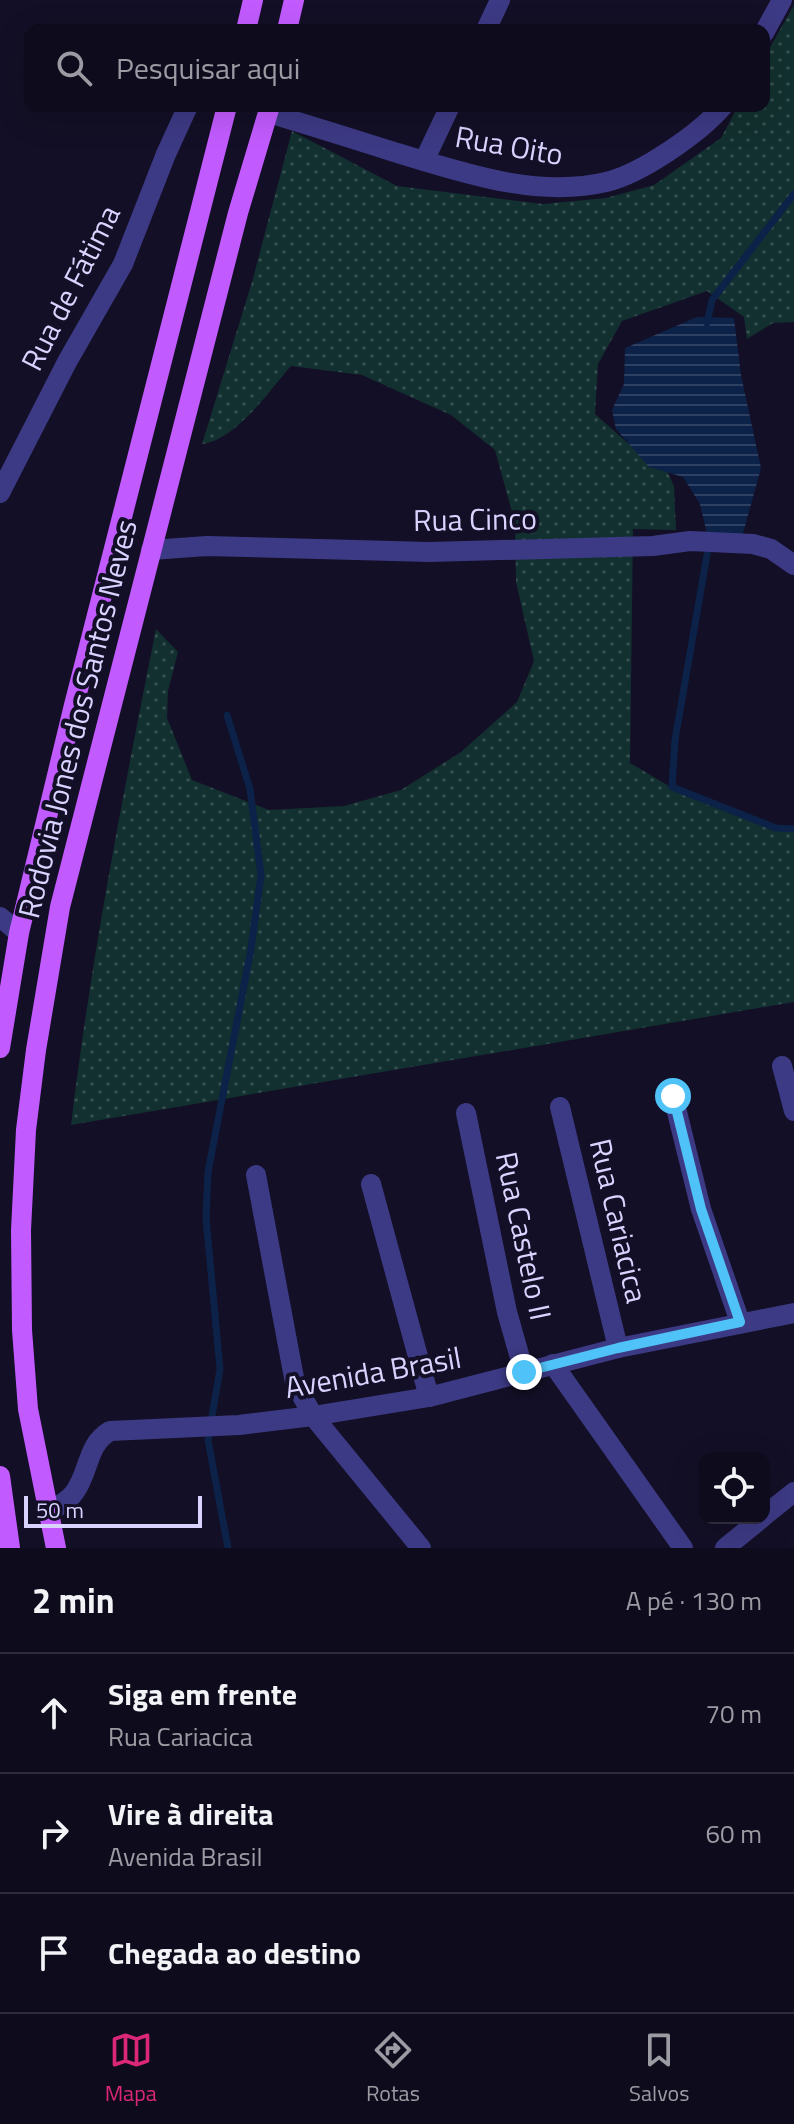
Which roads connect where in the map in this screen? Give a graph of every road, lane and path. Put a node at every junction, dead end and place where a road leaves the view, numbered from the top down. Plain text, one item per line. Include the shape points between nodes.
1 (253, 0) edge
2 (294, 0) edge
3 (500, 0) edge
4 (782, 0) edge
5 (247, 24) edge
6 (288, 24) edge
7 (489, 24) edge
8 (769, 24) edge
9 (185, 112) edge
10 (225, 112) edge
11 (268, 112) edge
12 (278, 112) edge
13 (447, 112) edge
14 (718, 112) edge
15 (424, 161) junction
16 (0, 493) edge
17 (151, 550) junction
18 (794, 565) edge
19 (0, 917) edge
20 (19, 933) junction
21 (0, 1048) edge
22 (782, 1066) dead end
23 (673, 1096) dead end
24 (560, 1107) dead end
25 (794, 1111) edge
26 (466, 1113) dead end
27 (256, 1175) dead end
28 (371, 1184) dead end
29 (794, 1313) edge
30 (740, 1322) junction
31 (618, 1348) junction
32 (553, 1364) junction
33 (524, 1372) junction
34 (429, 1397) junction
35 (313, 1416) junction
36 (0, 1476) edge
37 (794, 1492) edge
38 (2, 1509) edge
39 (770, 1511) edge
40 (48, 1512) junction
41 (754, 1524) edge
42 (10, 1548) edge
43 (56, 1548) edge
44 (421, 1548) edge
45 (683, 1548) edge
46 (725, 1548) edge

1 - 5 main road
2 - 6 main road
3 - 7 street
4 - 8 street
9 - 16 street, Rua de Fátima via 123,264
10 - 20 main road, Rodovia Jones dos Santos Neves
11 - 17 main road, Rodovia Jones dos Santos Neves
12 - 15 street, Rua Oito
13 - 15 street
14 - 15 street, Rua Oito via 653,160 608,182 538,187
17 - 18 street, Rua Cinco via 207,546 429,552 690,541 753,544
17 - 40 main road, Rodovia Jones dos Santos Neves via 60,907 26,1130 22,1330 28,1409
19 - 20 street
20 - 21 main road, Rodovia Jones dos Santos Neves
22 - 25 street
23 - 30 street via 701,1209
24 - 31 street, Rua Cariacica
26 - 33 street, Rua Castelo II
27 - 35 street via 295,1383
28 - 34 street
29 - 30 street, Avenida Brasil
30 - 31 street, Avenida Brasil
31 - 32 street, Avenida Brasil
32 - 33 street, Avenida Brasil
32 - 45 street
33 - 34 street, Avenida Brasil
34 - 35 street, Avenida Brasil
35 - 40 street, Avenida Brasil via 110,1431 92,1449 76,1491
35 - 44 street
36 - 38 main road
37 - 39 street
38 - 42 main road
40 - 43 main road, Rodovia Jones dos Santos Neves
41 - 46 street

